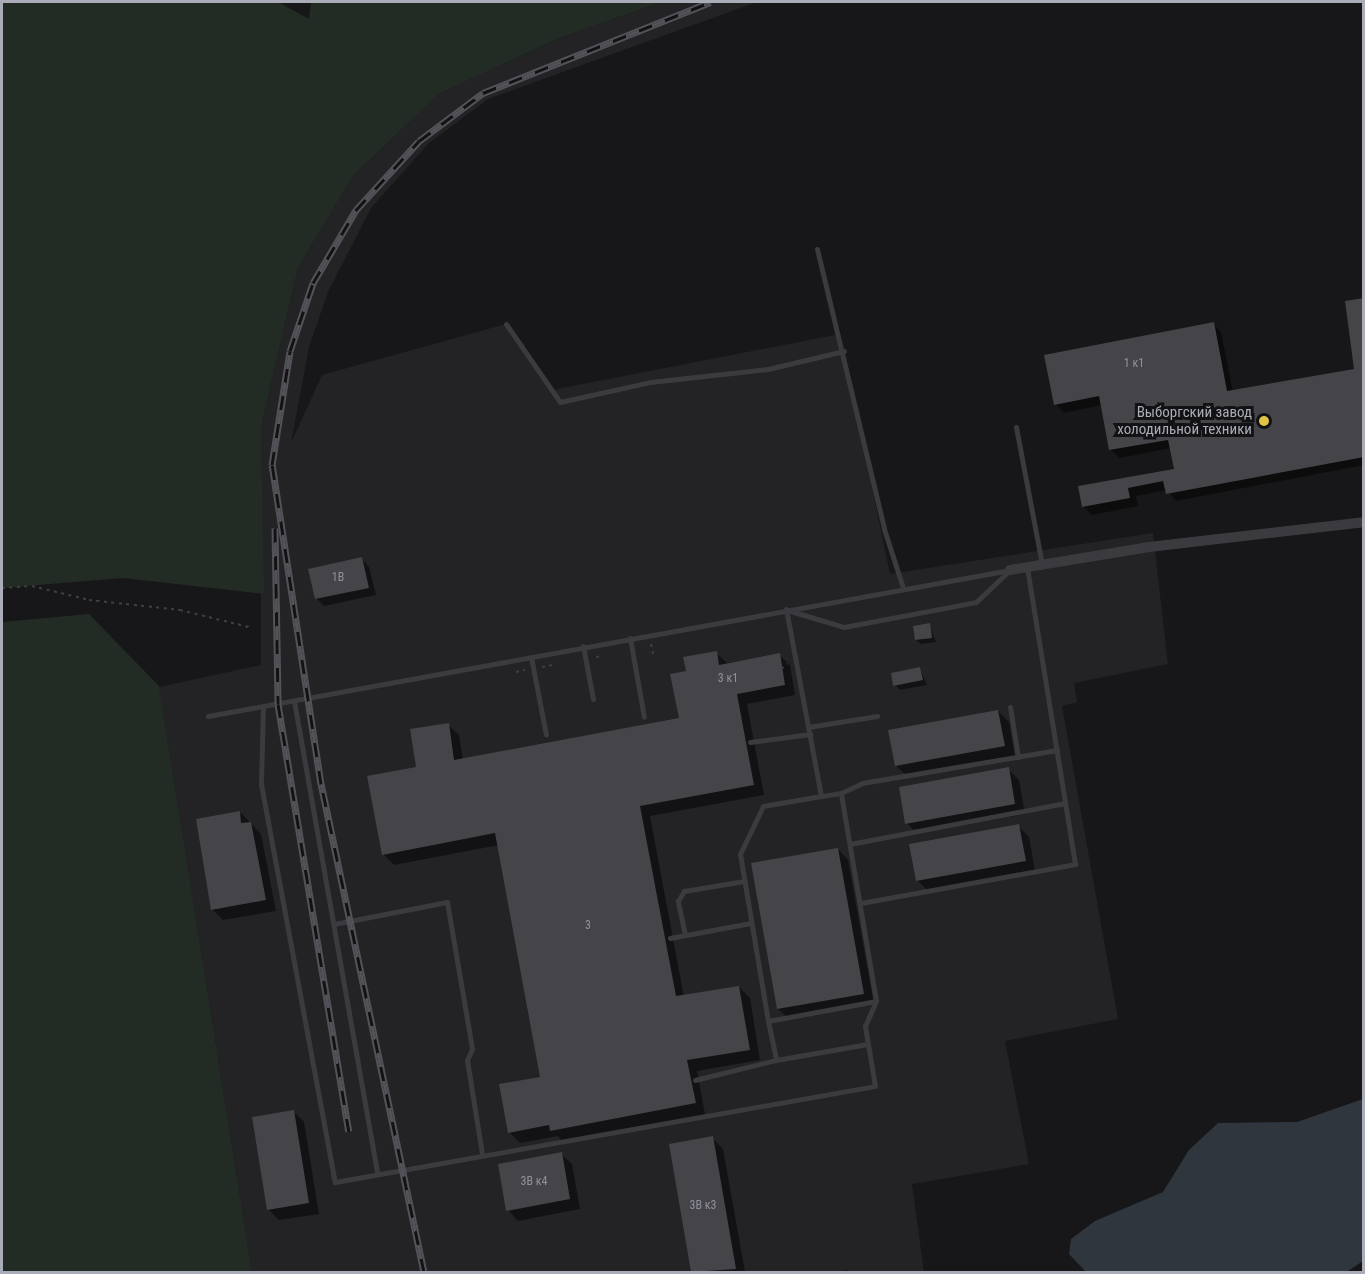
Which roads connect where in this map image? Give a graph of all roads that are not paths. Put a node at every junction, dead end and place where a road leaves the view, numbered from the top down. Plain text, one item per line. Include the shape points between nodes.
1 (817, 249) dead end
2 (506, 324) dead end
3 (844, 351) junction
4 (1016, 427) dead end
5 (1364, 522) edge
6 (1042, 565) junction
7 (1027, 567) junction
8 (1010, 570) junction
9 (903, 588) junction
10 (786, 609) junction
11 (630, 638) junction
12 (583, 646) junction
13 (531, 657) junction
14 (593, 699) dead end
15 (294, 701) junction
16 (263, 706) junction
17 (1010, 707) dead end
18 (208, 716) dead end
19 (877, 716) dead end
20 (644, 717) dead end
21 (809, 730) junction
22 (546, 735) dead end
23 (750, 742) dead end
24 (1057, 750) junction
25 (1018, 757) junction
26 (842, 793) junction
27 (821, 796) junction
28 (1065, 803) junction
29 (850, 844) junction
30 (744, 881) junction
31 (861, 903) junction
32 (751, 923) junction
33 (334, 924) junction
34 (685, 935) junction
35 (669, 938) dead end
36 (876, 1001) junction
37 (768, 1021) junction
38 (868, 1044) junction
39 (776, 1060) junction
40 (695, 1080) dead end
41 (482, 1154) junction
42 (377, 1172) junction

1 - 3 lane
2 - 3 lane via 560,402 650,382 768,369
3 - 9 lane via 884,529
4 - 6 lane
5 - 6 street via 1149,547
6 - 7 street
7 - 8 street
7 - 24 lane
8 - 9 lane
8 - 10 lane via 976,602 844,627
9 - 10 lane
10 - 11 lane
10 - 21 lane
11 - 12 lane
11 - 20 lane
12 - 13 lane
12 - 14 lane
13 - 15 lane
13 - 22 lane
15 - 16 lane
15 - 33 lane
16 - 18 lane
16 - 42 lane via 261,784 335,1182
17 - 25 lane
19 - 21 lane
21 - 23 lane
21 - 27 lane
24 - 25 lane
24 - 28 lane
25 - 26 lane via 862,783
26 - 27 lane
26 - 29 lane
27 - 30 lane via 763,806 740,854
28 - 29 lane
28 - 31 lane via 1075,864
29 - 31 lane
30 - 32 lane
30 - 34 lane via 684,891 678,901
31 - 36 lane
32 - 34 lane
32 - 37 lane
33 - 41 lane via 447,902 472,1049 467,1060
33 - 42 lane
34 - 35 lane
36 - 37 lane
36 - 38 lane via 865,1026
37 - 39 lane
38 - 39 lane
38 - 41 lane via 875,1086
39 - 40 lane
41 - 42 lane

